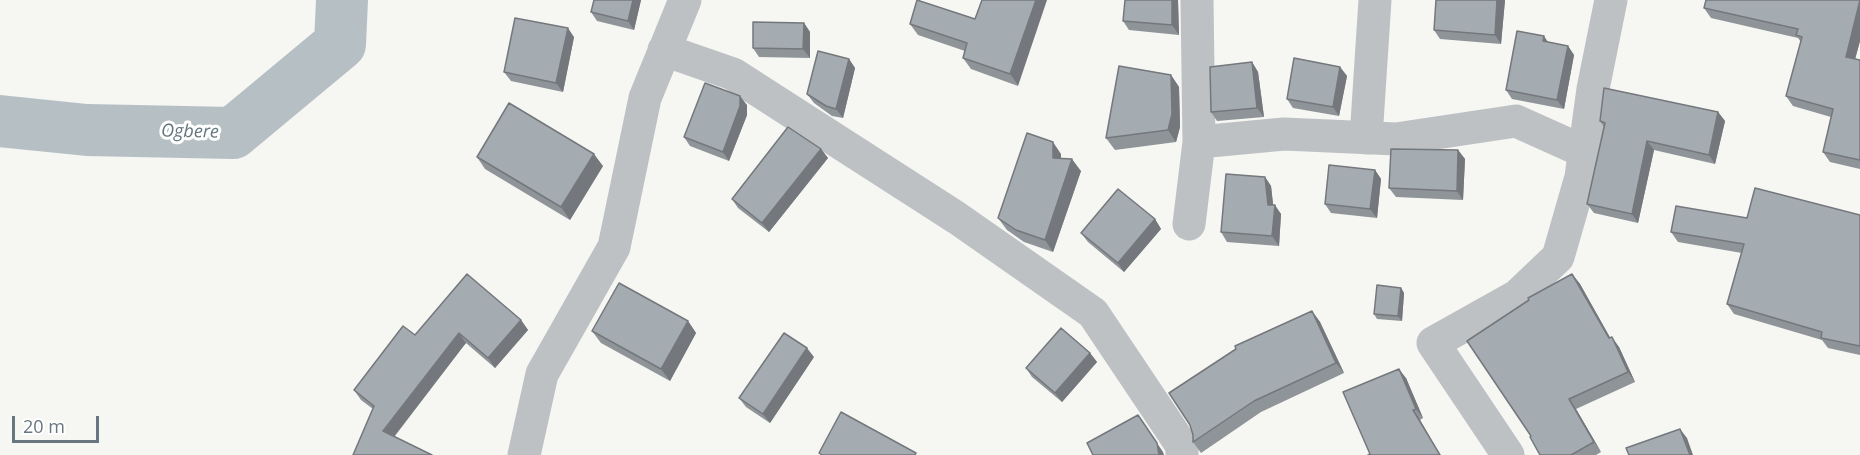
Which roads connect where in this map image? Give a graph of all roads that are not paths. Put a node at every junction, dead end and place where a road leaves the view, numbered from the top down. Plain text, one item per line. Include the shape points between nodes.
1 (685, 0) edge
2 (1197, 0) edge
3 (1375, 0) edge
4 (1611, 0) edge
5 (664, 50) junction
6 (1366, 138) junction
7 (1199, 142) junction
8 (1585, 152) junction
9 (1189, 224) dead end
10 (524, 455) edge
11 (1182, 455) edge
12 (1508, 455) edge

1 - 5 street
2 - 7 street
3 - 6 street
4 - 8 street
5 - 10 street via 645,98 614,247 542,374
5 - 11 street via 733,74 957,218 1093,314 1182,446
6 - 7 street via 1284,134
6 - 8 street via 1396,139 1516,121
7 - 9 street
8 - 12 street via 1558,257 1517,296 1433,343

